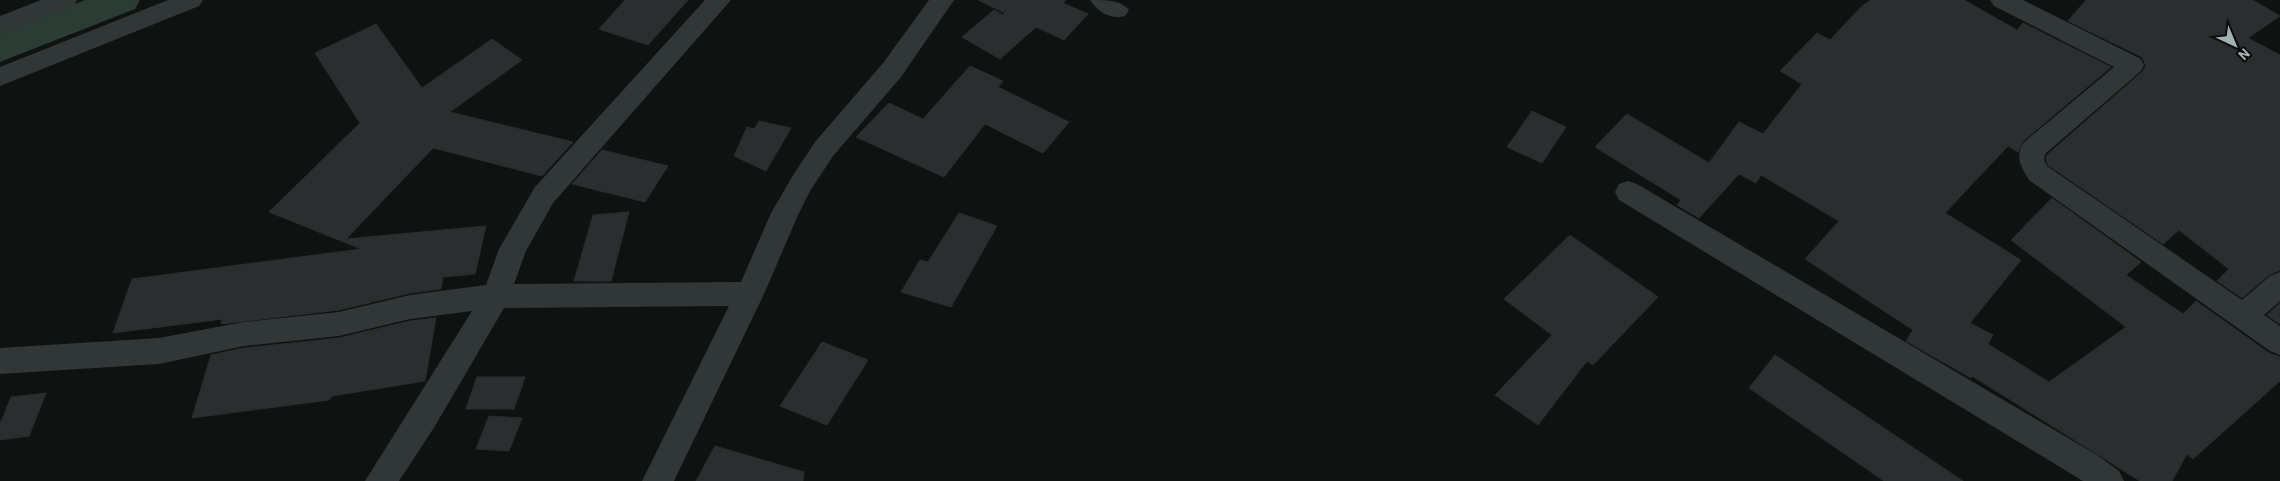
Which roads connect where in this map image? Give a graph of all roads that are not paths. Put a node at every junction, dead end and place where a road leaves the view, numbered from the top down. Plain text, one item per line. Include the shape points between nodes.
1 (65, 0) edge
2 (191, 0) edge
3 (718, 0) edge
4 (942, 0) edge
5 (2002, 0) edge
6 (0, 25) edge
7 (0, 77) edge
8 (1628, 192) dead end
9 (2280, 284) edge
10 (750, 294) junction
11 (496, 296) junction
12 (2243, 316) junction
13 (2280, 342) edge
14 (0, 361) edge
15 (381, 481) edge
16 (658, 481) edge
17 (2108, 481) edge

1 - 6 street
2 - 7 street
3 - 11 street via 544,195 514,249
4 - 10 street via 892,70 824,148 800,184
5 - 12 street via 2048,12 2132,65 2032,150 2031,160 2038,173
8 - 17 street
9 - 12 street
10 - 11 street
10 - 16 street
11 - 14 street via 410,307 339,324 244,334 159,351
11 - 15 street
12 - 13 street

